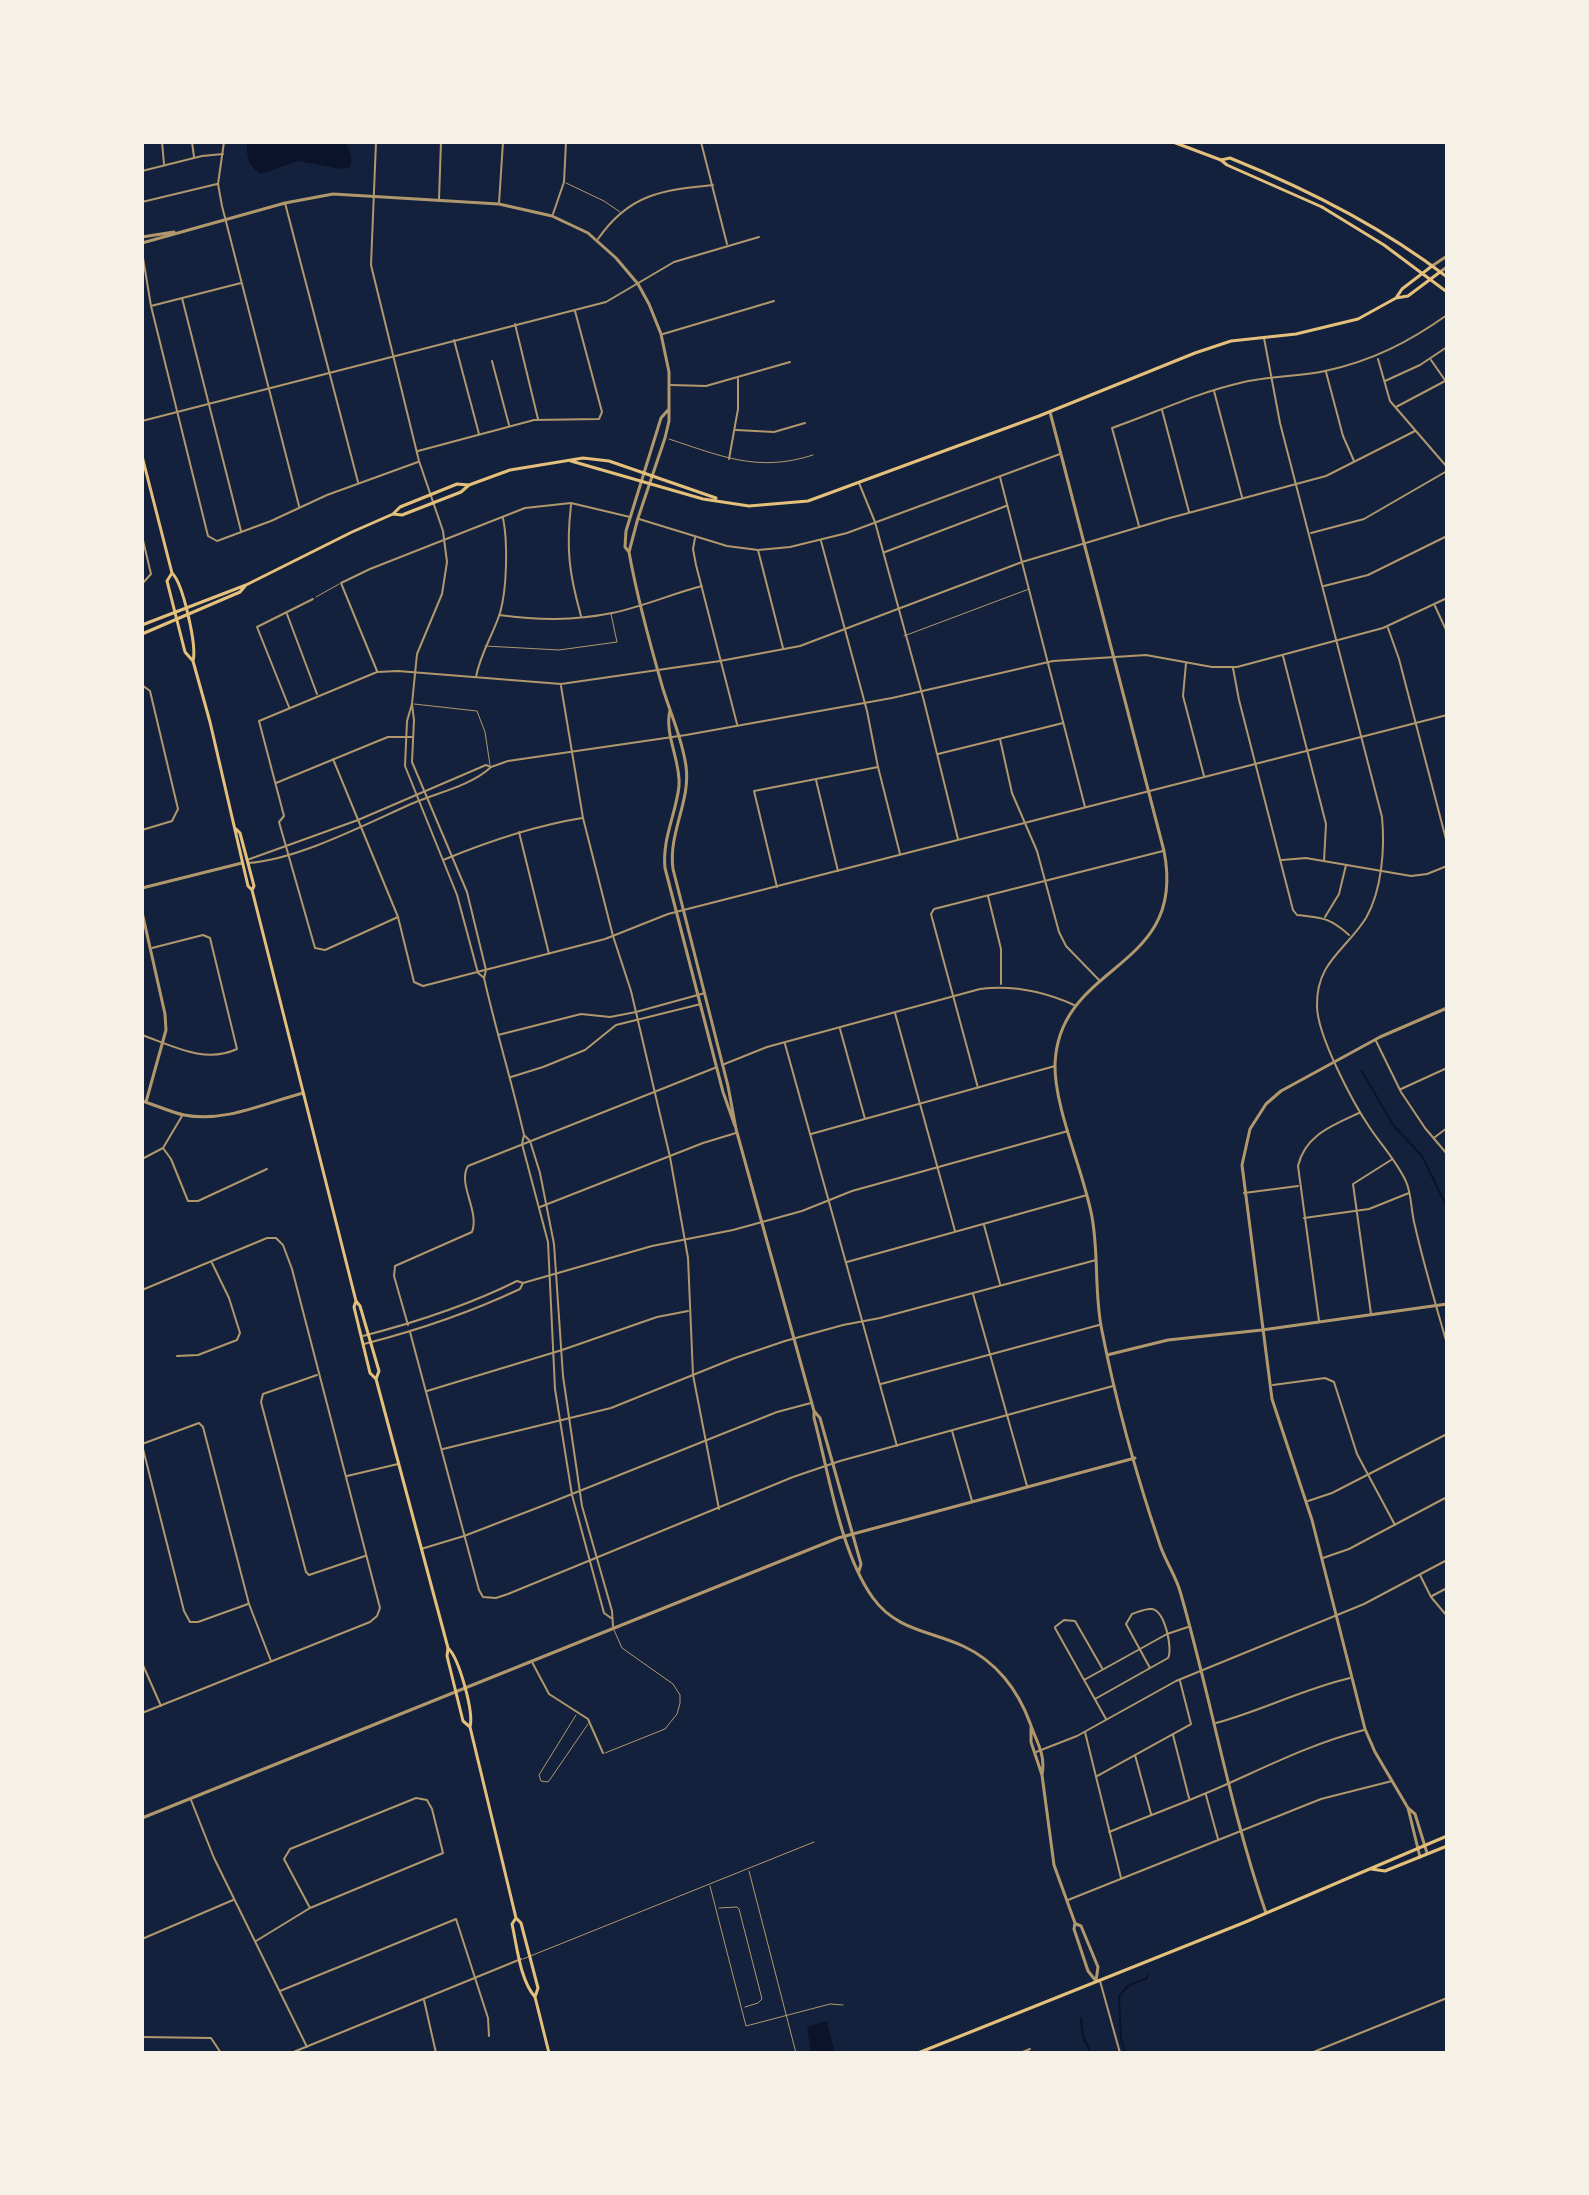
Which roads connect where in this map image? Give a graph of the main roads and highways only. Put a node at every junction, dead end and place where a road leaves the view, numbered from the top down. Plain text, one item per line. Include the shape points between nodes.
1 (1173, 142) edge
2 (1221, 160) junction
3 (1432, 266) junction
4 (1440, 272) junction
5 (1422, 273) junction
6 (1447, 277) edge
7 (1430, 279) junction
8 (1447, 292) edge
9 (1396, 298) junction
10 (142, 456) edge
11 (571, 461) junction
12 (469, 485) junction
13 (719, 500) junction
14 (393, 514) junction
15 (172, 573) junction
16 (246, 585) junction
17 (185, 608) junction
18 (176, 612) junction
19 (186, 616) junction
20 (178, 620) junction
21 (142, 625) edge
22 (142, 634) edge
23 (193, 661) junction
24 (236, 829) junction
25 (252, 890) junction
26 (356, 1301) junction
27 (376, 1379) junction
28 (448, 1648) junction
29 (470, 1727) junction
30 (1447, 1836) edge
31 (1447, 1846) edge
32 (1371, 1869) junction
33 (516, 1918) junction
34 (535, 1997) junction
35 (549, 2053) edge
36 (918, 2053) edge

1 - 2 main road
2 - 3 main road via 1230,158 1289,182 1365,222
2 - 5 main road via 1322,207
3 - 4 main road
3 - 5 main road
4 - 6 main road
4 - 7 main road
5 - 7 main road
5 - 9 main road
7 - 8 main road
7 - 9 main road via 1408,296
9 - 13 main road via 1335,327 1231,341 1195,353 808,501 749,506
10 - 15 main road
11 - 12 main road via 523,466
11 - 13 main road
11 - 13 main road via 609,461
12 - 14 main road via 434,503
12 - 14 main road via 457,484
14 - 16 main road
15 - 17 main road
15 - 18 main road via 167,581
16 - 17 main road
16 - 19 main road
17 - 18 main road
17 - 19 main road
18 - 20 main road
18 - 21 main road
19 - 20 main road
19 - 23 main road
20 - 22 main road
20 - 23 main road via 185,652
23 - 24 main road
24 - 25 main road
24 - 25 main road
25 - 26 main road
26 - 27 main road via 379,1371
26 - 27 main road via 370,1373
27 - 28 main road
28 - 29 main road via 463,1721
28 - 29 main road via 455,1654
29 - 33 main road
30 - 32 main road
31 - 32 main road via 1385,1871
32 - 36 main road
33 - 34 main road via 538,1988
33 - 34 main road via 512,1924
34 - 35 main road

